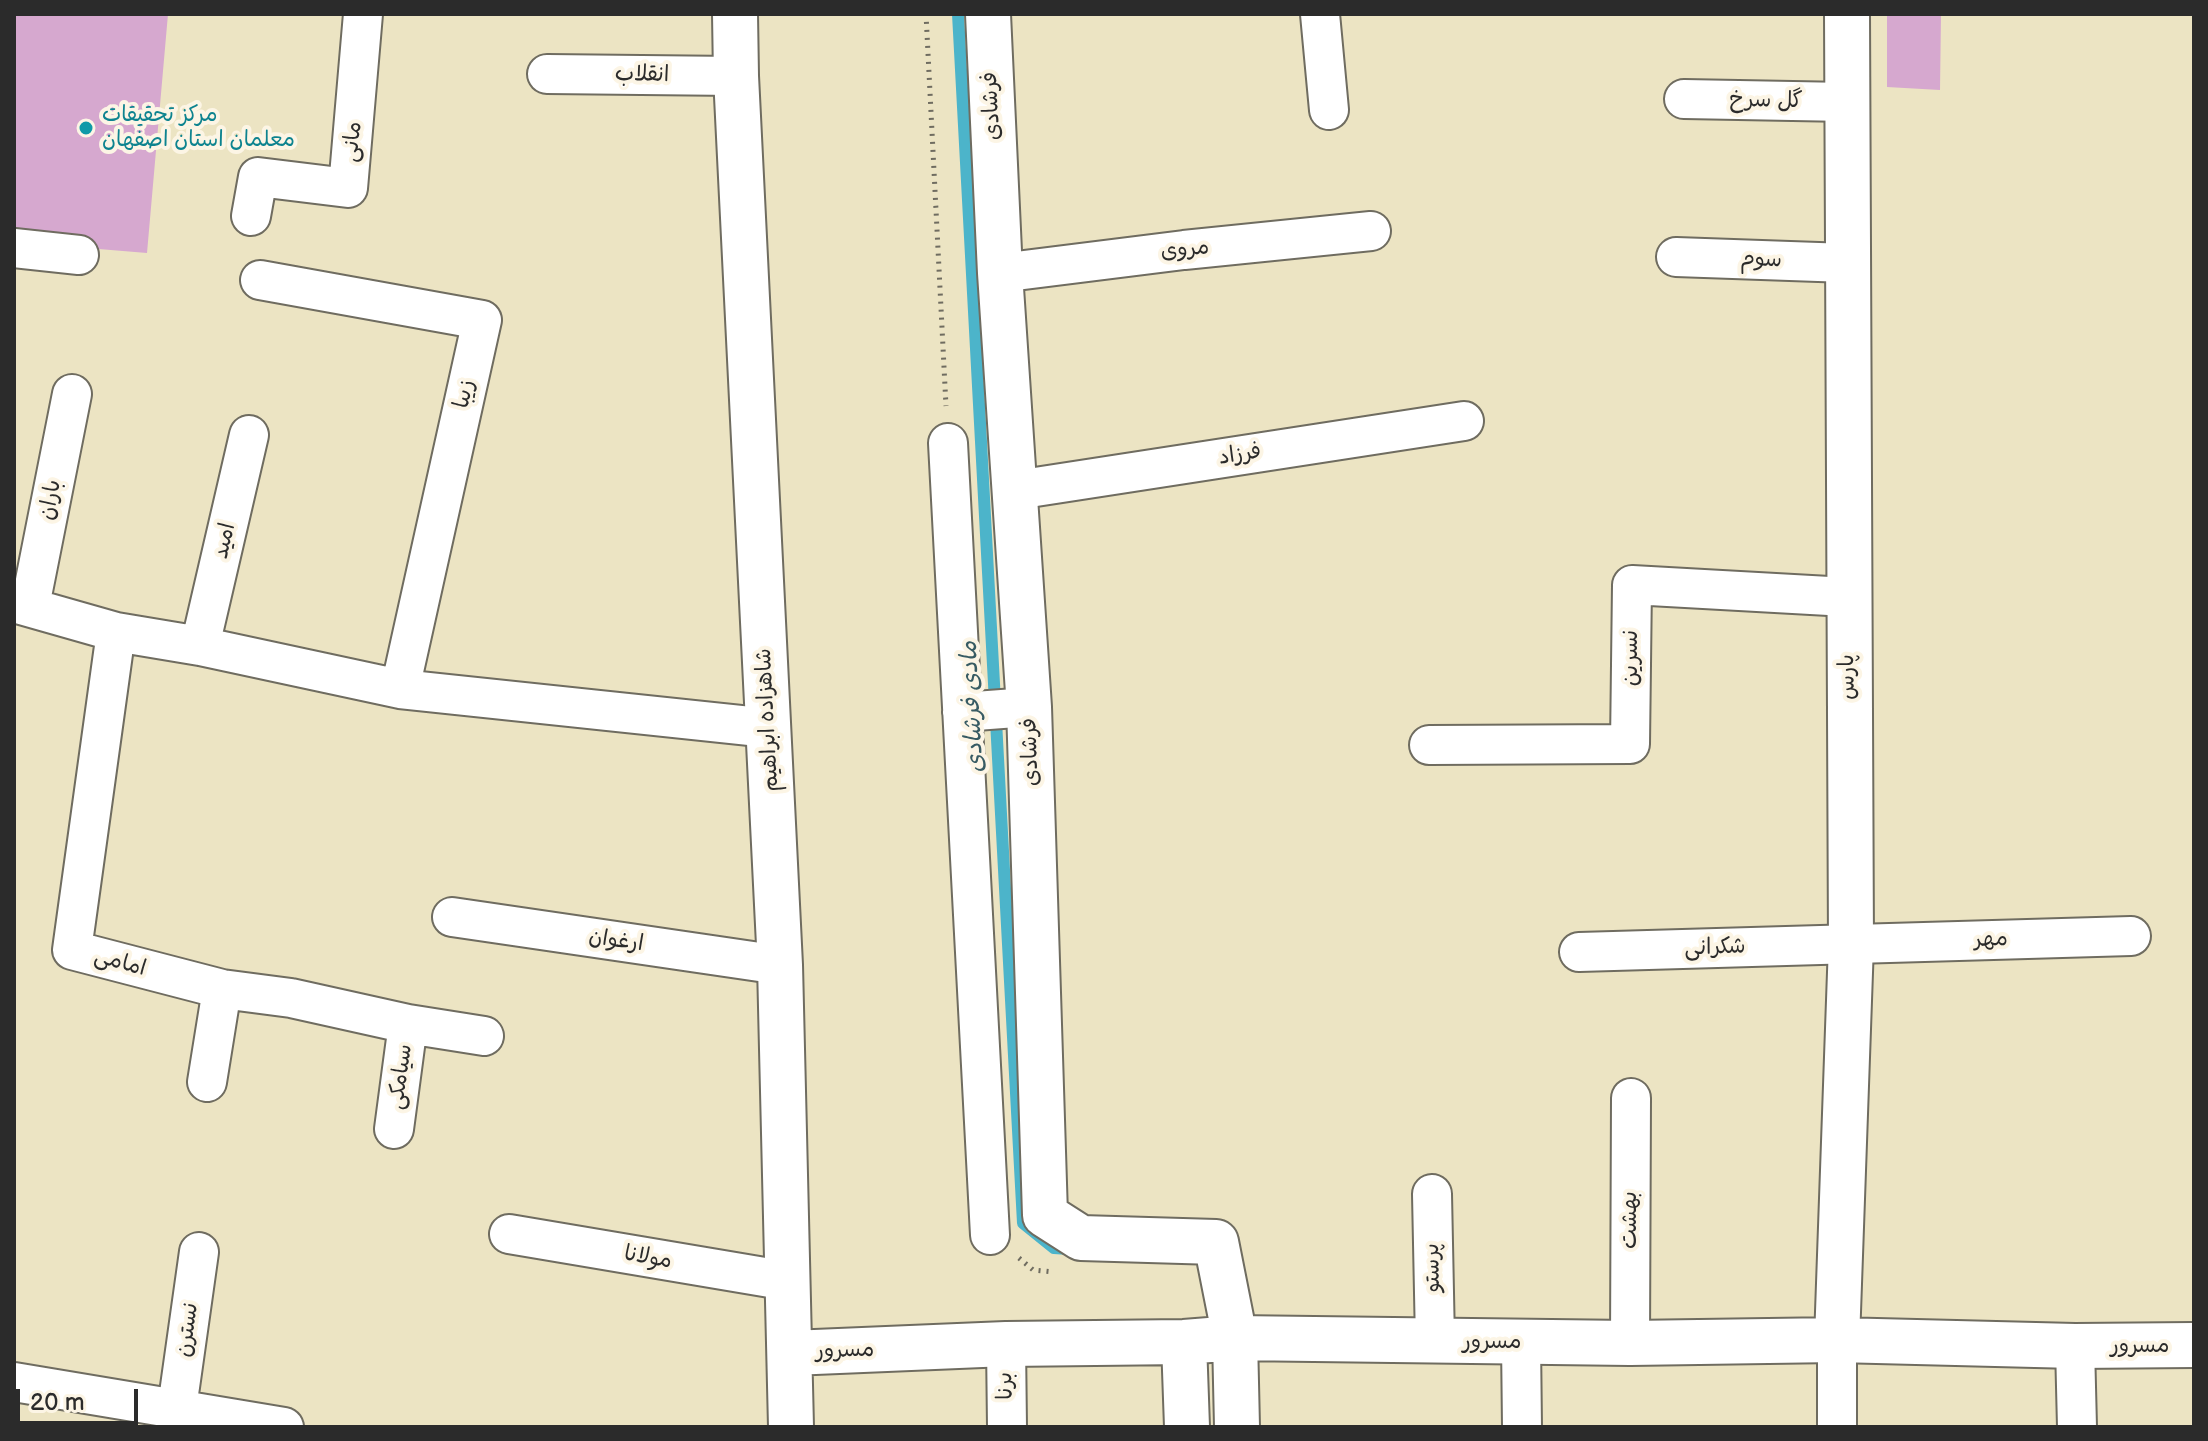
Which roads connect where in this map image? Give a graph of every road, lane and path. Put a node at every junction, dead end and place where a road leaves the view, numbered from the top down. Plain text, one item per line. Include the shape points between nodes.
1 (363, 14) edge
2 (735, 14) edge
3 (926, 14) edge
4 (988, 14) edge
5 (1320, 14) edge
6 (1847, 14) edge
7 (547, 74) dead end
8 (736, 76) junction
9 (1684, 99) dead end
10 (1847, 102) junction
11 (1329, 110) dead end
12 (251, 216) dead end
13 (1371, 231) dead end
14 (14, 248) edge
15 (79, 255) dead end
16 (1676, 257) dead end
17 (1847, 263) junction
18 (1000, 273) junction
19 (260, 280) dead end
20 (72, 394) dead end
21 (1464, 421) dead end
22 (249, 435) dead end
23 (948, 443) joint
24 (1016, 490) junction
25 (1847, 597) junction
26 (22, 605) edge
27 (116, 632) junction
28 (200, 646) junction
29 (400, 689) junction
30 (1029, 707) junction
31 (962, 712) junction
32 (769, 728) junction
33 (1429, 745) dead end
34 (452, 917) dead end
35 (2131, 936) dead end
36 (1851, 944) junction
37 (1579, 952) dead end
38 (780, 965) junction
39 (222, 989) junction
40 (408, 1024) junction
41 (484, 1036) dead end
42 (207, 1082) dead end
43 (1631, 1098) dead end
44 (394, 1129) dead end
45 (1432, 1194) dead end
46 (509, 1234) dead end
47 (990, 1235) dead end
48 (199, 1252) dead end
49 (788, 1281) junction
50 (1235, 1338) junction
51 (1837, 1340) junction
52 (1184, 1342) junction
53 (1435, 1342) junction
54 (1521, 1342) junction
55 (1630, 1343) junction
56 (1006, 1344) junction
57 (2194, 1345) edge
58 (2075, 1346) junction
59 (791, 1353) junction
60 (14, 1382) edge
61 (177, 1408) junction
62 (284, 1427) edge
63 (791, 1427) edge
64 (1007, 1427) edge
65 (1187, 1427) edge
66 (1237, 1427) edge
67 (1522, 1427) edge
68 (1837, 1427) edge
69 (2077, 1427) edge

1 - 12 street, مانی via 348,188 258,177
2 - 8 street, شاهزاده ابراهیم
3 - 23 path
4 - 18 street, فرشادی
5 - 11 street
6 - 10 street, پارس
7 - 8 street, انقلاب
8 - 32 street, شاهزاده ابراهیم
9 - 10 street, گل سرخ
10 - 17 street, پارس
13 - 18 street, مروی
14 - 15 street
16 - 17 street, سوم
17 - 25 street, پارس
18 - 24 street, فرشادی
19 - 29 street, زیبا via 482,320
20 - 26 street, باران
21 - 24 street, فرزاد
22 - 28 street, امید
23 - 31 street
24 - 30 street, فرشادی
25 - 33 street, نسرین via 1632,585 1630,744
25 - 36 street, پارس
26 - 27 street
27 - 28 street
27 - 39 street, امامی via 72,950
28 - 29 street
29 - 32 street
30 - 31 street
30 - 50 street, فرشادی via 1045,1215 1081,1238 1216,1242
31 - 47 street
32 - 38 street, شاهزاده ابراهیم
34 - 38 street, ارغوان
35 - 36 street, مهر
36 - 37 street, شکرانی
36 - 51 street, پارس
38 - 49 street, شاهزاده ابراهیم
39 - 40 street, امامی
39 - 42 street
40 - 41 street, امامی
40 - 44 street, سیامکی
43 - 55 street, بهشت
45 - 53 street, پرستو
46 - 49 street, مولانا
48 - 61 street, نسترن
49 - 59 street, شاهزاده ابراهیم
50 - 52 street, مسرور
50 - 53 street, مسرور
50 - 66 street
51 - 55 street, مسرور
51 - 58 street, مسرور
51 - 68 street
52 - 56 street, مسرور
52 - 65 street
53 - 54 street, مسرور
54 - 55 street, مسرور
54 - 67 street
56 - 59 street, مسرور
56 - 64 street, برنا
57 - 58 street, مسرور
58 - 69 street
59 - 63 street, شاهزاده ابراهیم
60 - 61 street
61 - 62 street

